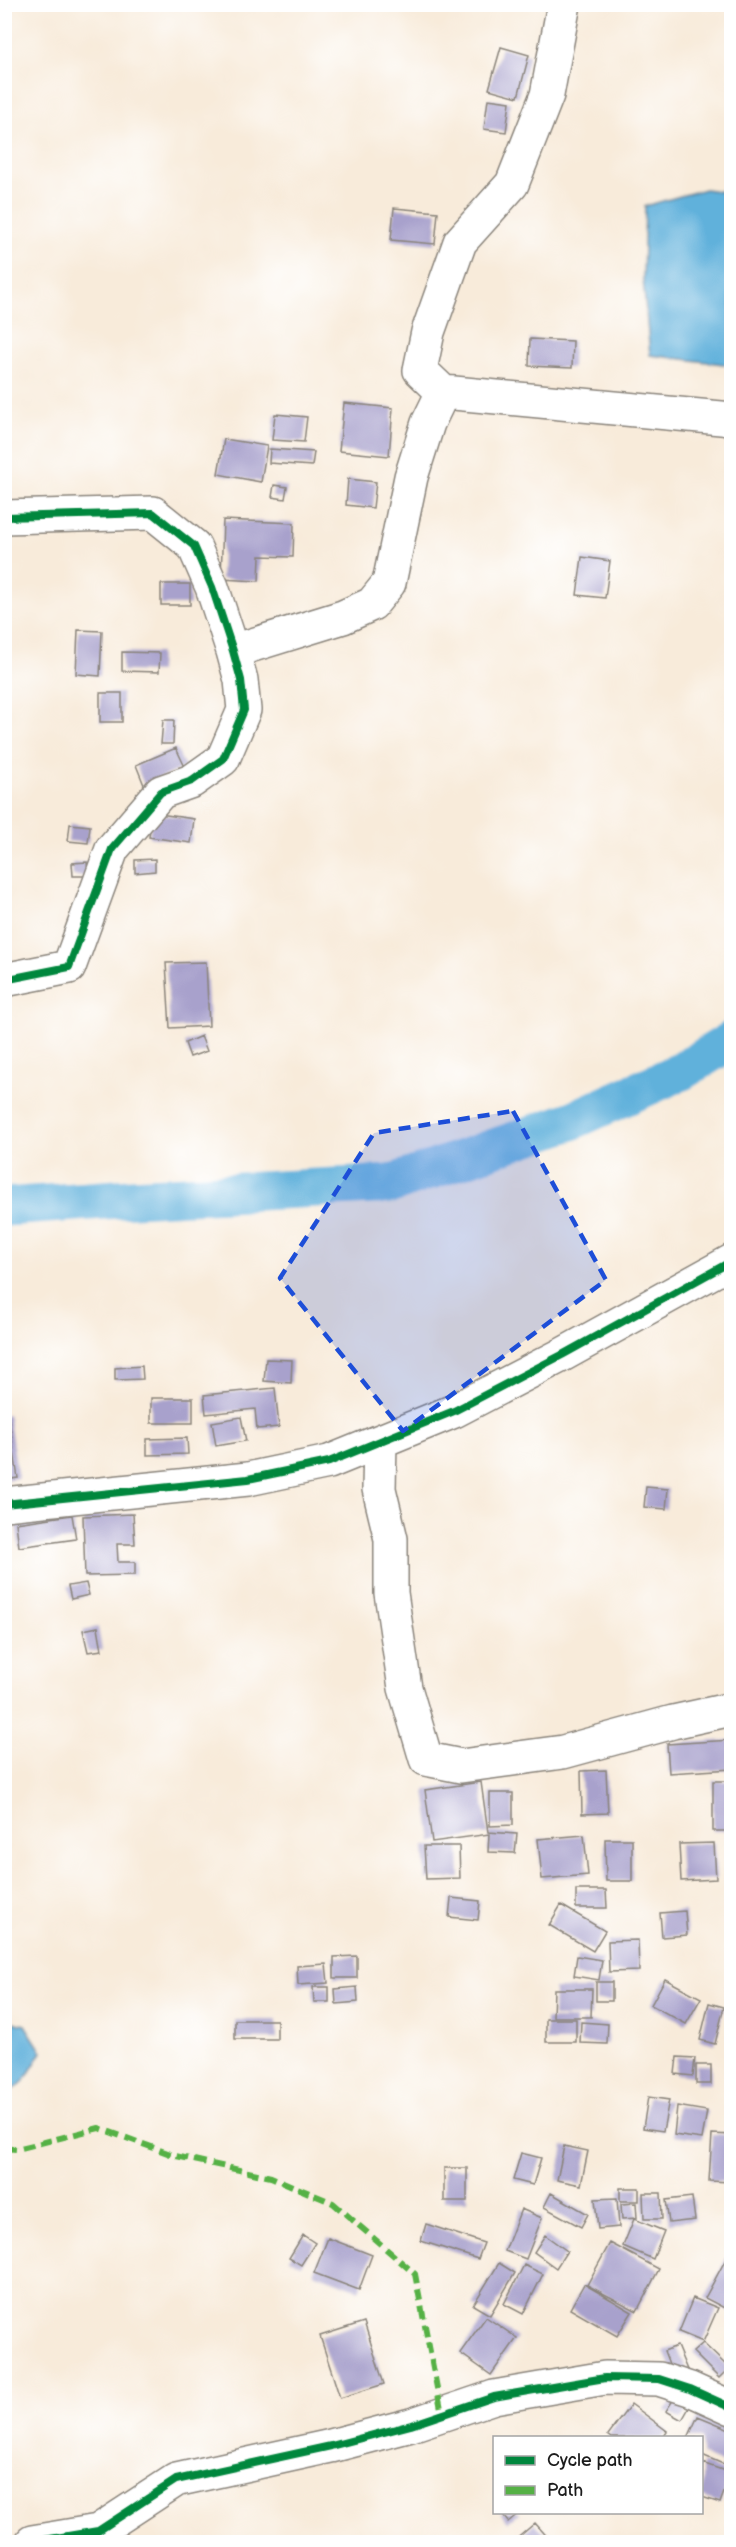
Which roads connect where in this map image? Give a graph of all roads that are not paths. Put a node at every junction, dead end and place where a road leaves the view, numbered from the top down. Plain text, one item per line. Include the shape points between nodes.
1 (564, 4) edge
2 (443, 392) junction
3 (732, 419) edge
4 (4, 517) edge
5 (233, 651) junction
6 (4, 980) edge
7 (732, 1261) edge
8 (380, 1441) junction
9 (4, 1504) edge
10 (732, 1709) edge
11 (732, 2408) edge
12 (32, 2542) edge

1 - 2 street via 547,95 512,184 460,242 428,332 420,370
2 - 3 street
2 - 5 street via 428,423 411,477 389,583 372,604 344,617
4 - 5 street via 153,513 194,546
5 - 6 street via 242,680 244,710 223,759 192,781 161,792 112,849 69,967
7 - 8 street via 454,1411
8 - 9 street via 328,1462 248,1479
8 - 10 street via 379,1489 391,1539 391,1593 405,1688 426,1759 461,1766 563,1752
11 - 12 street via 659,2379 605,2378 494,2397 411,2425 176,2480 98,2532

